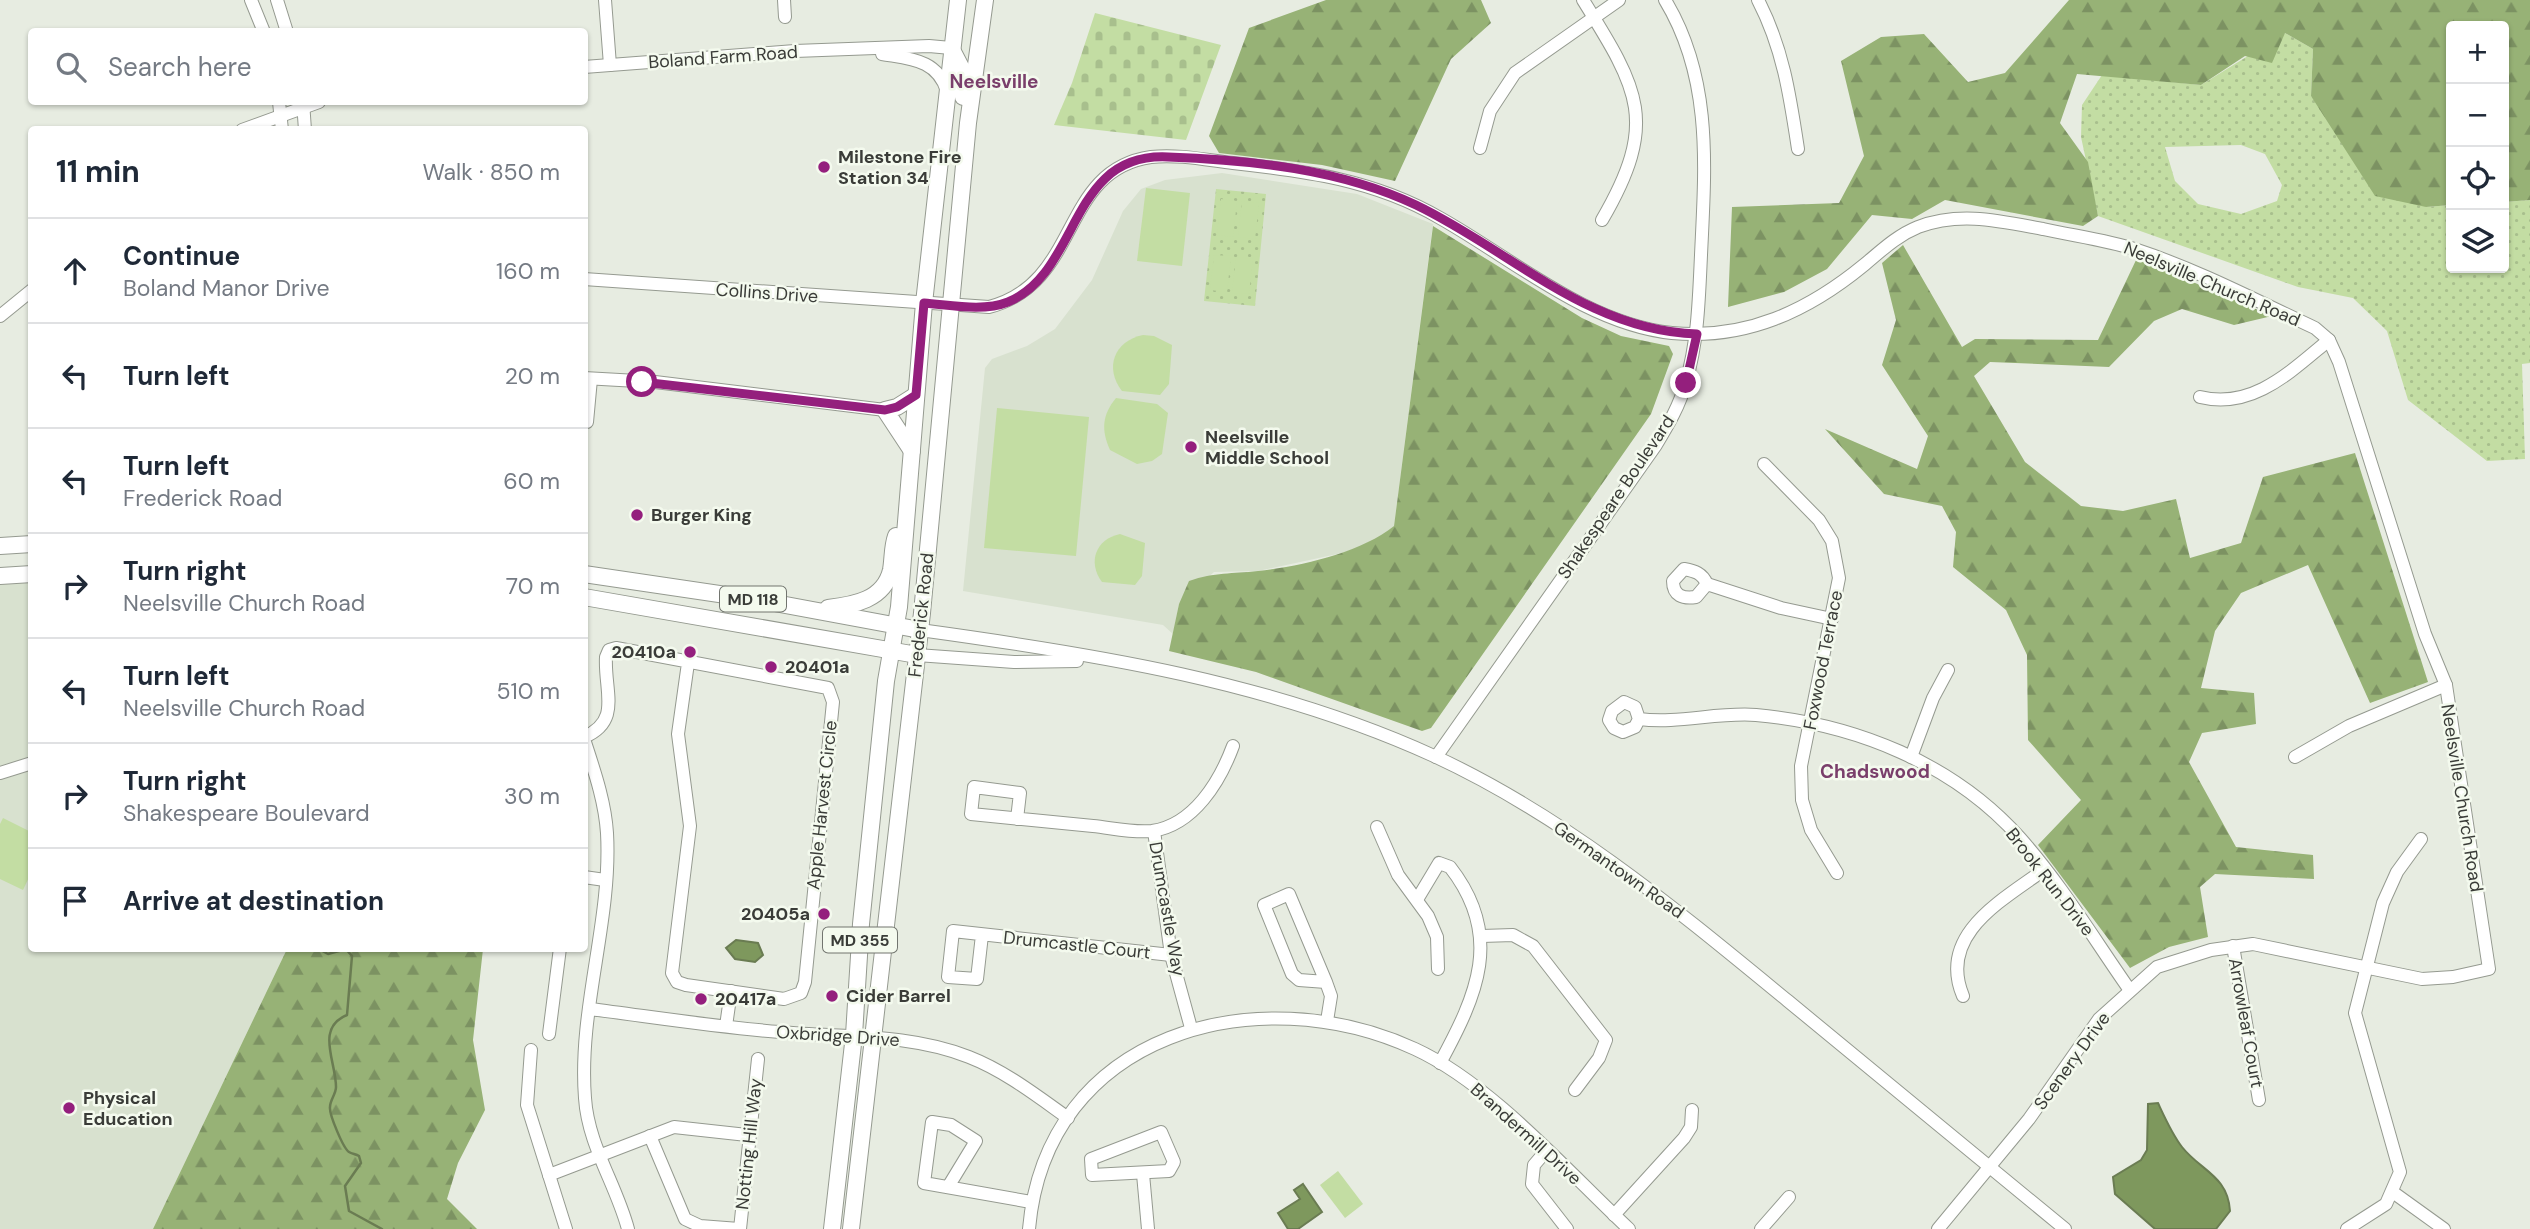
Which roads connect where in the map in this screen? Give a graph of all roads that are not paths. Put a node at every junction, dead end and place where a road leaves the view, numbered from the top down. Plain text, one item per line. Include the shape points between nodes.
1 (251, 0) edge
2 (277, 0) edge
3 (605, 0) edge
4 (784, 0) edge
5 (958, 0) edge
6 (985, 0) edge
7 (1583, 0) edge
8 (1619, 0) edge
9 (1665, 0) edge
10 (1758, 0) edge
11 (785, 17) dead end
12 (1593, 17) junction
13 (262, 28) edge
14 (286, 28) edge
15 (951, 48) junction
16 (861, 50) junction
17 (610, 65) junction
18 (588, 67) edge
19 (947, 91) junction
20 (298, 105) edge
21 (304, 105) edge
22 (280, 108) edge
23 (968, 123) junction
24 (249, 126) edge
25 (282, 126) edge
26 (305, 126) edge
27 (1480, 148) dead end
28 (1798, 149) dead end
29 (1602, 220) dead end
30 (588, 279) edge
31 (28, 293) edge
32 (924, 303) junction
33 (950, 305) junction
34 (0, 316) edge
35 (1697, 334) junction
36 (2329, 340) junction
37 (588, 378) edge
38 (916, 395) junction
39 (2200, 397) dead end
40 (885, 410) junction
41 (912, 451) junction
42 (1764, 464) dead end
43 (907, 516) junction
44 (28, 544) edge
45 (0, 546) edge
46 (28, 574) edge
47 (588, 575) edge
48 (0, 576) edge
49 (1707, 584) dead end
50 (588, 598) edge
51 (813, 610) junction
52 (1832, 619) junction
53 (895, 625) junction
54 (920, 630) junction
55 (891, 651) junction
56 (917, 654) junction
57 (1095, 659) junction
58 (688, 663) junction
59 (1948, 670) dead end
60 (2446, 685) junction
61 (1640, 719) dead end
62 (1811, 723) junction
63 (588, 736) edge
64 (1233, 746) dead end
65 (588, 752) edge
66 (1436, 757) junction
67 (1912, 757) junction
68 (2295, 757) dead end
69 (28, 763) edge
70 (0, 773) edge
71 (1017, 818) dead end
72 (1377, 827) dead end
73 (1154, 831) junction
74 (2421, 839) dead end
75 (2045, 869) junction
76 (1837, 873) dead end
77 (588, 878) edge
78 (605, 880) junction
79 (1418, 898) junction
80 (982, 934) dead end
81 (1482, 936) junction
82 (2233, 946) junction
83 (560, 952) edge
84 (1171, 955) junction
85 (2366, 968) junction
86 (1438, 969) dead end
87 (2488, 969) joint
88 (1326, 982) junction
89 (2129, 989) junction
90 (731, 991) junction
91 (1963, 996) dead end
92 (590, 1009) junction
93 (1327, 1021) junction
94 (726, 1026) junction
95 (1191, 1028) junction
96 (549, 1034) dead end
97 (854, 1035) junction
98 (874, 1037) junction
99 (531, 1050) dead end
100 (758, 1059) dead end
101 (1440, 1063) junction
102 (1575, 1090) dead end
103 (2259, 1100) dead end
104 (1692, 1110) dead end
105 (1068, 1118) junction
106 (747, 1135) junction
107 (650, 1136) junction
108 (1546, 1151) junction
109 (599, 1156) junction
110 (1989, 1167) junction
111 (1143, 1174) junction
112 (549, 1175) junction
113 (948, 1187) junction
114 (2394, 1193) junction
115 (1789, 1197) dead end
116 (1031, 1202) junction
117 (1614, 1215) junction
118 (566, 1229) edge
119 (628, 1229) edge
120 (740, 1229) edge
121 (832, 1229) edge
122 (851, 1229) edge
123 (1029, 1229) edge
124 (1148, 1229) edge
125 (1567, 1229) edge
126 (1629, 1229) edge
127 (1761, 1229) edge
128 (1938, 1229) edge
129 (2065, 1229) edge
130 (2347, 1229) edge
131 (2444, 1229) edge

1 - 13 street
2 - 14 street
3 - 17 street
4 - 11 street
5 - 15 main road, Frederick Road / MD 355
6 - 23 main road, Frederick Road / MD 355
7 - 12 street
8 - 12 street
9 - 35 street, Shakespeare Boulevard via 1684,40 1702,107 1706,168
10 - 28 street via 1785,67
12 - 27 street via 1514,73 1490,111
12 - 29 street via 1625,70 1637,127 1628,172
15 - 16 street, Boland Farm Road
15 - 19 main road, Frederick Road / MD 355
15 - 23 main road via 962,69
16 - 17 street, Boland Farm Road
16 - 19 street, Boland Farm Road via 925,62 939,72
17 - 18 street, Boland Farm Road
19 - 32 main road, Frederick Road / MD 355
20 - 22 street
21 - 26 street
22 - 24 street
22 - 25 street
23 - 33 main road, Frederick Road / MD 355
30 - 32 street, Collins Drive
31 - 34 street
32 - 33 street, Collins Drive
32 - 38 main road, Frederick Road / MD 355
33 - 35 street, Neelsville Church Road via 989,307 1023,295 1044,275 1084,201 1100,183 1134,162 1164,156 1314,172 1361,183 1439,216 1603,313 1646,328
33 - 54 main road, Frederick Road / MD 355
35 - 36 street, Neelsville Church Road via 1729,332 1778,319 1828,292 1905,233 1944,219 1979,217 2138,250 2306,323
35 - 66 street, Shakespeare Boulevard via 1686,383 1656,445
36 - 39 street via 2273,386 2219,402
36 - 60 street, Neelsville Church Road via 2369,449 2425,634
37 - 40 street
38 - 40 main road
38 - 41 main road, Frederick Road / MD 355
40 - 41 main road
41 - 43 main road, Frederick Road / MD 355
42 - 52 street, Foxwood Terrace via 1819,520 1832,541 1839,578
43 - 51 main road via 894,541 890,572 881,589 864,602
43 - 53 main road, Frederick Road / MD 355
44 - 45 main road
46 - 48 main road
47 - 51 main road, Germantown Road / MD 118
49 - 52 street
50 - 55 main road, Germantown Road / MD 118
51 - 53 main road, Germantown Road / MD 118
52 - 62 street, Foxwood Terrace
53 - 54 main road, Germantown Road / MD 118
53 - 55 main road, Frederick Road / MD 355
54 - 56 main road, Frederick Road / MD 355
54 - 57 street, Germantown Road
55 - 56 main road, Germantown Road / MD 118
55 - 97 main road, Frederick Road / MD 355 via 861,924
56 - 57 street, Germantown Road via 1014,662
56 - 98 main road, Frederick Road / MD 355
57 - 66 street, Germantown Road via 1148,666 1258,692
58 - 63 street, Apple Harvest Circle via 609,650 607,722
58 - 90 street, Apple Harvest Circle via 678,734 691,826 672,973 677,982
58 - 90 street, Apple Harvest Circle via 815,684 828,688 832,695 805,982 801,993 784,999
59 - 67 street
60 - 68 street via 2349,726
60 - 87 street, Neelsville Church Road
61 - 62 street, Brook Run Drive via 1659,722 1754,715
62 - 67 street, Brook Run Drive via 1863,736
62 - 76 street, Foxwood Terrace via 1801,766 1802,800 1811,830
64 - 73 street via 1221,776 1204,799
65 - 78 street via 607,832
66 - 110 street, Germantown Road via 1553,823 1641,882
67 - 75 street, Brook Run Drive via 1948,776 1984,804
69 - 70 street
71 - 73 street
72 - 79 street via 1398,875
73 - 84 street, Drumcastle Way
74 - 85 street via 2397,872 2383,903
75 - 89 street, Brook Run Drive
75 - 91 street via 1970,928 1956,960
77 - 78 street
78 - 92 street
79 - 81 street via 1439,863 1450,867
79 - 86 street via 1437,937
80 - 84 street, Drumcastle Court
81 - 101 street via 1469,1008
81 - 102 street via 1513,935 1533,946 1606,1040 1599,1058
82 - 85 street, Scenery Drive via 2271,947
82 - 89 street, Scenery Drive via 2164,964
82 - 103 street, Arrowleaf Court
83 - 96 street
84 - 95 street, Drumcastle Way
85 - 87 street, Scenery Drive via 2422,979
85 - 114 street via 2355,1013 2400,1163
88 - 88 street via 1289,894 1264,905 1292,974 1299,980
88 - 93 street via 1331,996
89 - 110 street, Scenery Drive via 2099,1019
90 - 94 street
92 - 94 street, Oxbridge Drive
92 - 109 street via 584,1099
93 - 95 street, Brandermill Drive via 1254,1018
93 - 101 street, Brandermill Drive via 1377,1034
94 - 97 street, Oxbridge Drive
95 - 105 street, Brandermill Drive via 1122,1062 1092,1088
97 - 98 street, Oxbridge Drive
97 - 121 main road, Frederick Road / MD 355
98 - 105 street, Oxbridge Drive via 971,1057
98 - 122 main road, Frederick Road / MD 355
99 - 112 street via 527,1105
100 - 106 street, Notting Hill Way
101 - 108 street, Brandermill Drive via 1488,1097
104 - 117 street via 1691,1127 1684,1138
105 - 116 street, Brandermill Drive via 1054,1140
106 - 107 street via 674,1127
106 - 120 street, Notting Hill Way
107 - 109 street
107 - 120 street, Notting Hill Way via 685,1219 700,1226
108 - 117 street, Brandermill Drive
108 - 125 street via 1534,1165 1532,1184
109 - 112 street
109 - 119 street
110 - 128 street, Scenery Drive
110 - 129 street, Germantown Road
111 - 111 street via 1092,1175 1091,1159 1161,1132 1174,1162 1169,1171
111 - 124 street
112 - 118 street
113 - 113 street via 924,1183 932,1122 951,1125 975,1142
113 - 116 street
114 - 130 street via 2386,1204
114 - 131 street
115 - 127 street
116 - 123 street, Brandermill Drive
117 - 126 street, Brandermill Drive

